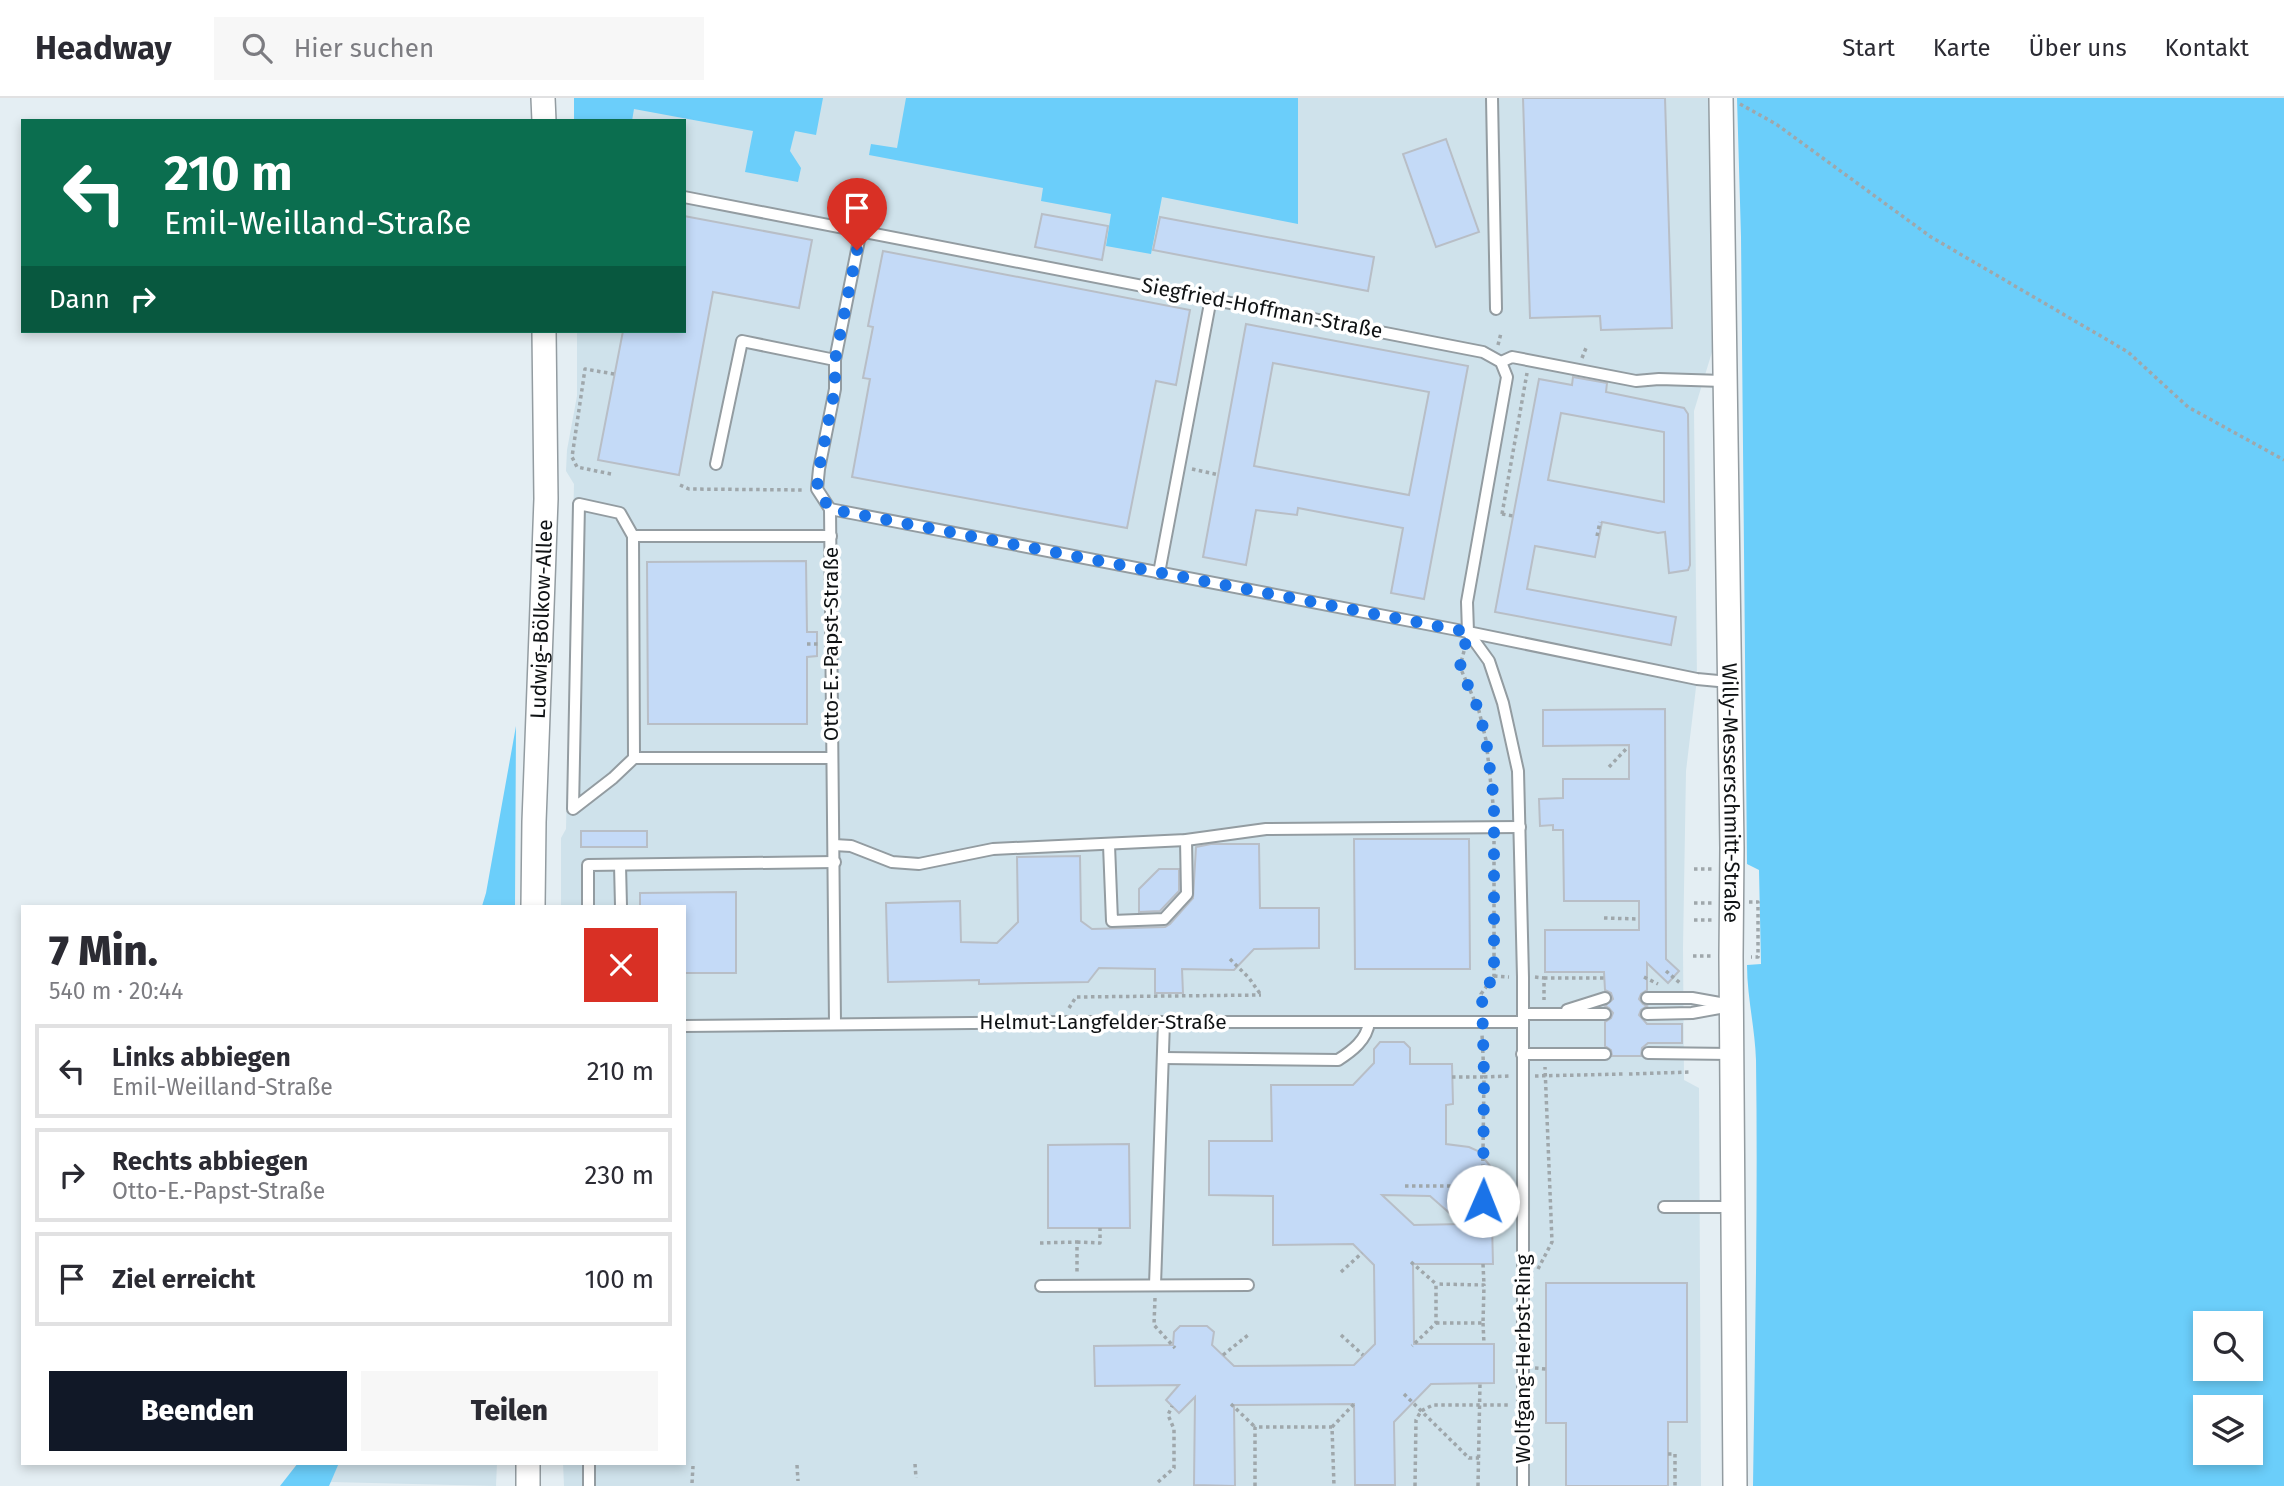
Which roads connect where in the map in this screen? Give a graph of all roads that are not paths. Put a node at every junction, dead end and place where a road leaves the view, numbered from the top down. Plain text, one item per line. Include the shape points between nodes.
1 (542, 98) edge
2 (1492, 98) edge
3 (1721, 98) edge
4 (544, 119) edge
5 (686, 197) edge
6 (862, 230) junction
7 (1212, 298) junction
8 (1496, 309) dead end
9 (544, 333) edge
10 (835, 360) junction
11 (1501, 362) junction
12 (1723, 381) junction
13 (716, 464) dead end
14 (830, 509) junction
15 (633, 536) junction
16 (831, 536) junction
17 (1160, 573) junction
18 (1468, 632) junction
19 (1729, 682) junction
20 (634, 758) junction
21 (831, 758) junction
22 (1520, 827) junction
23 (1186, 840) junction
24 (834, 845) junction
25 (1109, 845) junction
26 (835, 862) junction
27 (620, 865) junction
28 (533, 905) edge
29 (588, 905) edge
30 (621, 905) edge
31 (1605, 998) dead end
32 (1647, 998) dead end
33 (1731, 1005) junction
34 (1549, 1014) junction
35 (1605, 1014) dead end
36 (1647, 1014) dead end
37 (1522, 1018) junction
38 (1164, 1022) junction
39 (1369, 1022) junction
40 (835, 1024) junction
41 (686, 1026) edge
42 (1522, 1054) junction
43 (1605, 1054) dead end
44 (1648, 1054) dead end
45 (1732, 1054) junction
46 (1163, 1058) junction
47 (1664, 1207) dead end
48 (1733, 1207) junction
49 (1248, 1285) dead end
50 (1041, 1286) dead end
51 (1155, 1286) junction
52 (528, 1465) edge
53 (589, 1465) edge
54 (528, 1486) edge
55 (589, 1486) edge
56 (1523, 1486) edge
57 (1735, 1486) edge

1 - 4 street
2 - 8 lane
3 - 12 street, Willy-Messerschmitt-Straße
5 - 6 lane, Siegfried-Hoffman-Straße
6 - 7 lane, Siegfried-Hoffman-Straße
6 - 10 lane
7 - 11 lane, Siegfried-Hoffman-Straße via 1483,352
7 - 17 lane
9 - 28 street, Ludwig-Bölkow-Allee via 546,499
10 - 13 lane via 742,341
10 - 14 lane via 835,389 817,489
11 - 12 lane, Siegfried-Hoffman-Straße via 1512,357 1636,381
11 - 18 lane via 1507,377 1467,602
12 - 19 street, Willy-Messerschmitt-Straße
14 - 16 lane, Otto-E.-Papst-Straße
14 - 17 lane
15 - 16 lane
15 - 20 lane
15 - 20 lane via 620,513 579,504 573,809
16 - 21 lane, Otto-E.-Papst-Straße
17 - 18 lane
18 - 19 lane
18 - 22 lane, Wolfgang-Herbst-Ring via 1489,661 1506,714 1518,771
19 - 33 street, Willy-Messerschmitt-Straße
20 - 21 lane
21 - 24 lane, Otto-E.-Papst-Straße
22 - 23 lane via 1266,829
22 - 37 lane, Wolfgang-Herbst-Ring
23 - 25 lane
23 - 25 lane via 1187,894 1164,919 1112,920
24 - 25 lane via 907,864 993,849
24 - 26 lane, Otto-E.-Papst-Straße
26 - 27 lane
26 - 40 lane, Otto-E.-Papst-Straße
27 - 29 lane via 588,865
27 - 30 lane
31 - 34 lane
32 - 33 lane via 1692,998
33 - 36 lane via 1692,1013
33 - 45 street, Willy-Messerschmitt-Straße
34 - 35 lane, Helmut-Langfelder-Straße
34 - 37 lane, Helmut-Langfelder-Straße
37 - 39 lane, Helmut-Langfelder-Straße
37 - 42 lane, Wolfgang-Herbst-Ring
38 - 39 lane, Helmut-Langfelder-Straße
38 - 40 lane, Helmut-Langfelder-Straße
38 - 46 lane
39 - 46 lane via 1368,1033 1338,1060
40 - 41 lane, Helmut-Langfelder-Straße
42 - 43 lane
42 - 56 lane, Wolfgang-Herbst-Ring
44 - 45 lane
45 - 48 street, Willy-Messerschmitt-Straße
46 - 51 lane
47 - 48 lane
48 - 57 street, Willy-Messerschmitt-Straße
49 - 51 lane
50 - 51 lane
52 - 54 street
53 - 55 lane

